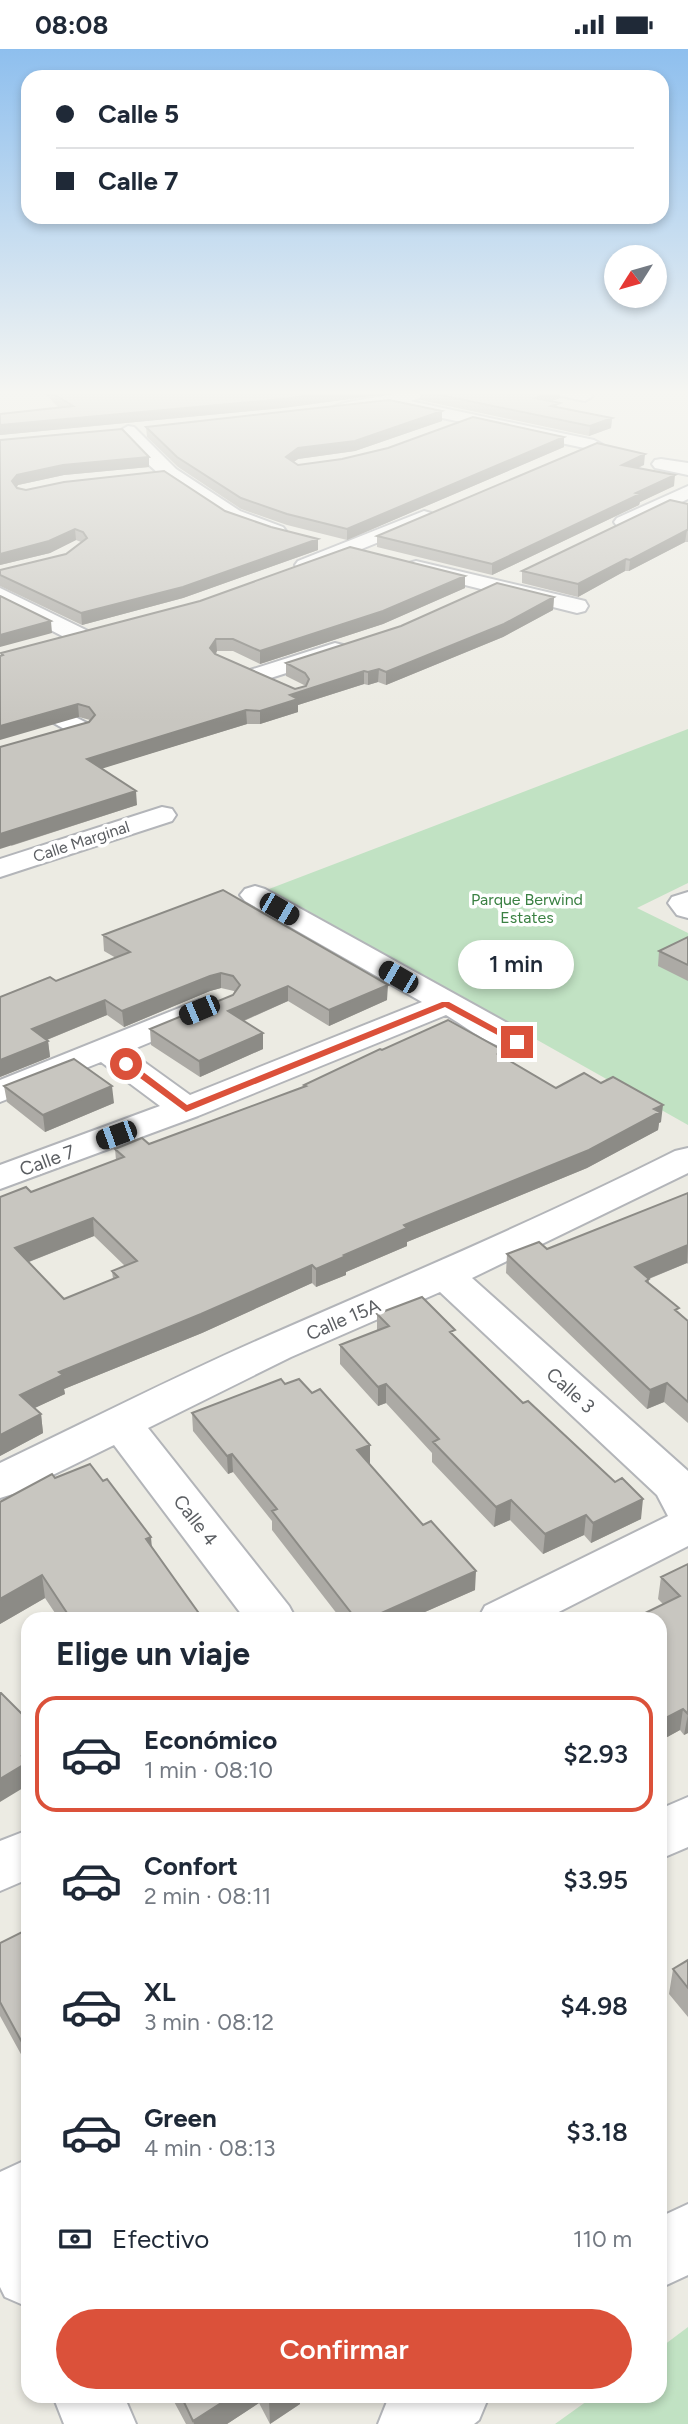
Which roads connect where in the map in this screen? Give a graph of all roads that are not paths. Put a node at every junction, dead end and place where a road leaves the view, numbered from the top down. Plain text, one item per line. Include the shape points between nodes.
1 (213, 502) edge
2 (667, 502) edge
3 (449, 507) edge
4 (602, 533) edge
5 (290, 535) edge
6 (313, 541) edge
7 (347, 550) junction
8 (374, 557) edge
9 (401, 563) edge
10 (282, 573) edge
11 (519, 574) dead end
12 (495, 586) junction
13 (0, 595) edge
14 (460, 601) edge
15 (577, 606) dead end
16 (105, 629) edge
17 (80, 636) junction
18 (53, 643) edge
19 (355, 643) edge
20 (236, 665) edge
21 (258, 675) junction
22 (283, 687) edge
23 (53, 724) edge
24 (107, 743) edge
25 (162, 815) dead end
26 (0, 867) edge
27 (255, 895) dead end
28 (222, 1001) edge
29 (445, 1004) junction
30 (517, 1042) dead end
31 (106, 1049) junction
32 (0, 1092) edge
33 (186, 1109) junction
34 (688, 1159) edge
35 (0, 1178) edge
36 (446, 1275) junction
37 (120, 1422) junction
38 (0, 1482) edge
39 (688, 1512) edge
40 (688, 1527) edge
41 (267, 1612) edge
42 (516, 1612) edge
43 (688, 1820) edge
44 (667, 1832) edge
45 (21, 1856) edge
46 (0, 1867) edge
47 (21, 2195) edge
48 (0, 2206) edge
49 (0, 2216) edge
50 (688, 2235) edge
51 (667, 2250) edge
52 (21, 2260) edge
53 (90, 2403) edge
54 (444, 2403) edge
55 (101, 2424) edge
56 (413, 2424) edge

1 - 5 street via 233,515
2 - 4 street
3 - 7 street
6 - 7 street
7 - 8 street
7 - 10 street
9 - 12 street
11 - 12 street
12 - 14 street
12 - 15 street
13 - 17 street
16 - 17 street
17 - 18 street
19 - 21 street
20 - 21 street
21 - 22 street
23 - 24 street via 80,728
25 - 26 street, Calle Marginal
27 - 29 street
28 - 31 street
29 - 30 street
29 - 33 street, Calle 7
31 - 32 street
31 - 33 street
33 - 35 street, Calle 7
34 - 36 street, Calle 15A
36 - 37 street, Calle 15A
36 - 39 street, Calle 3 via 676,1486
37 - 38 street, Calle 15A
37 - 41 street, Calle 4
40 - 42 street
43 - 44 street
45 - 46 street
47 - 48 street
49 - 52 street
50 - 51 street
53 - 55 street
54 - 56 street

